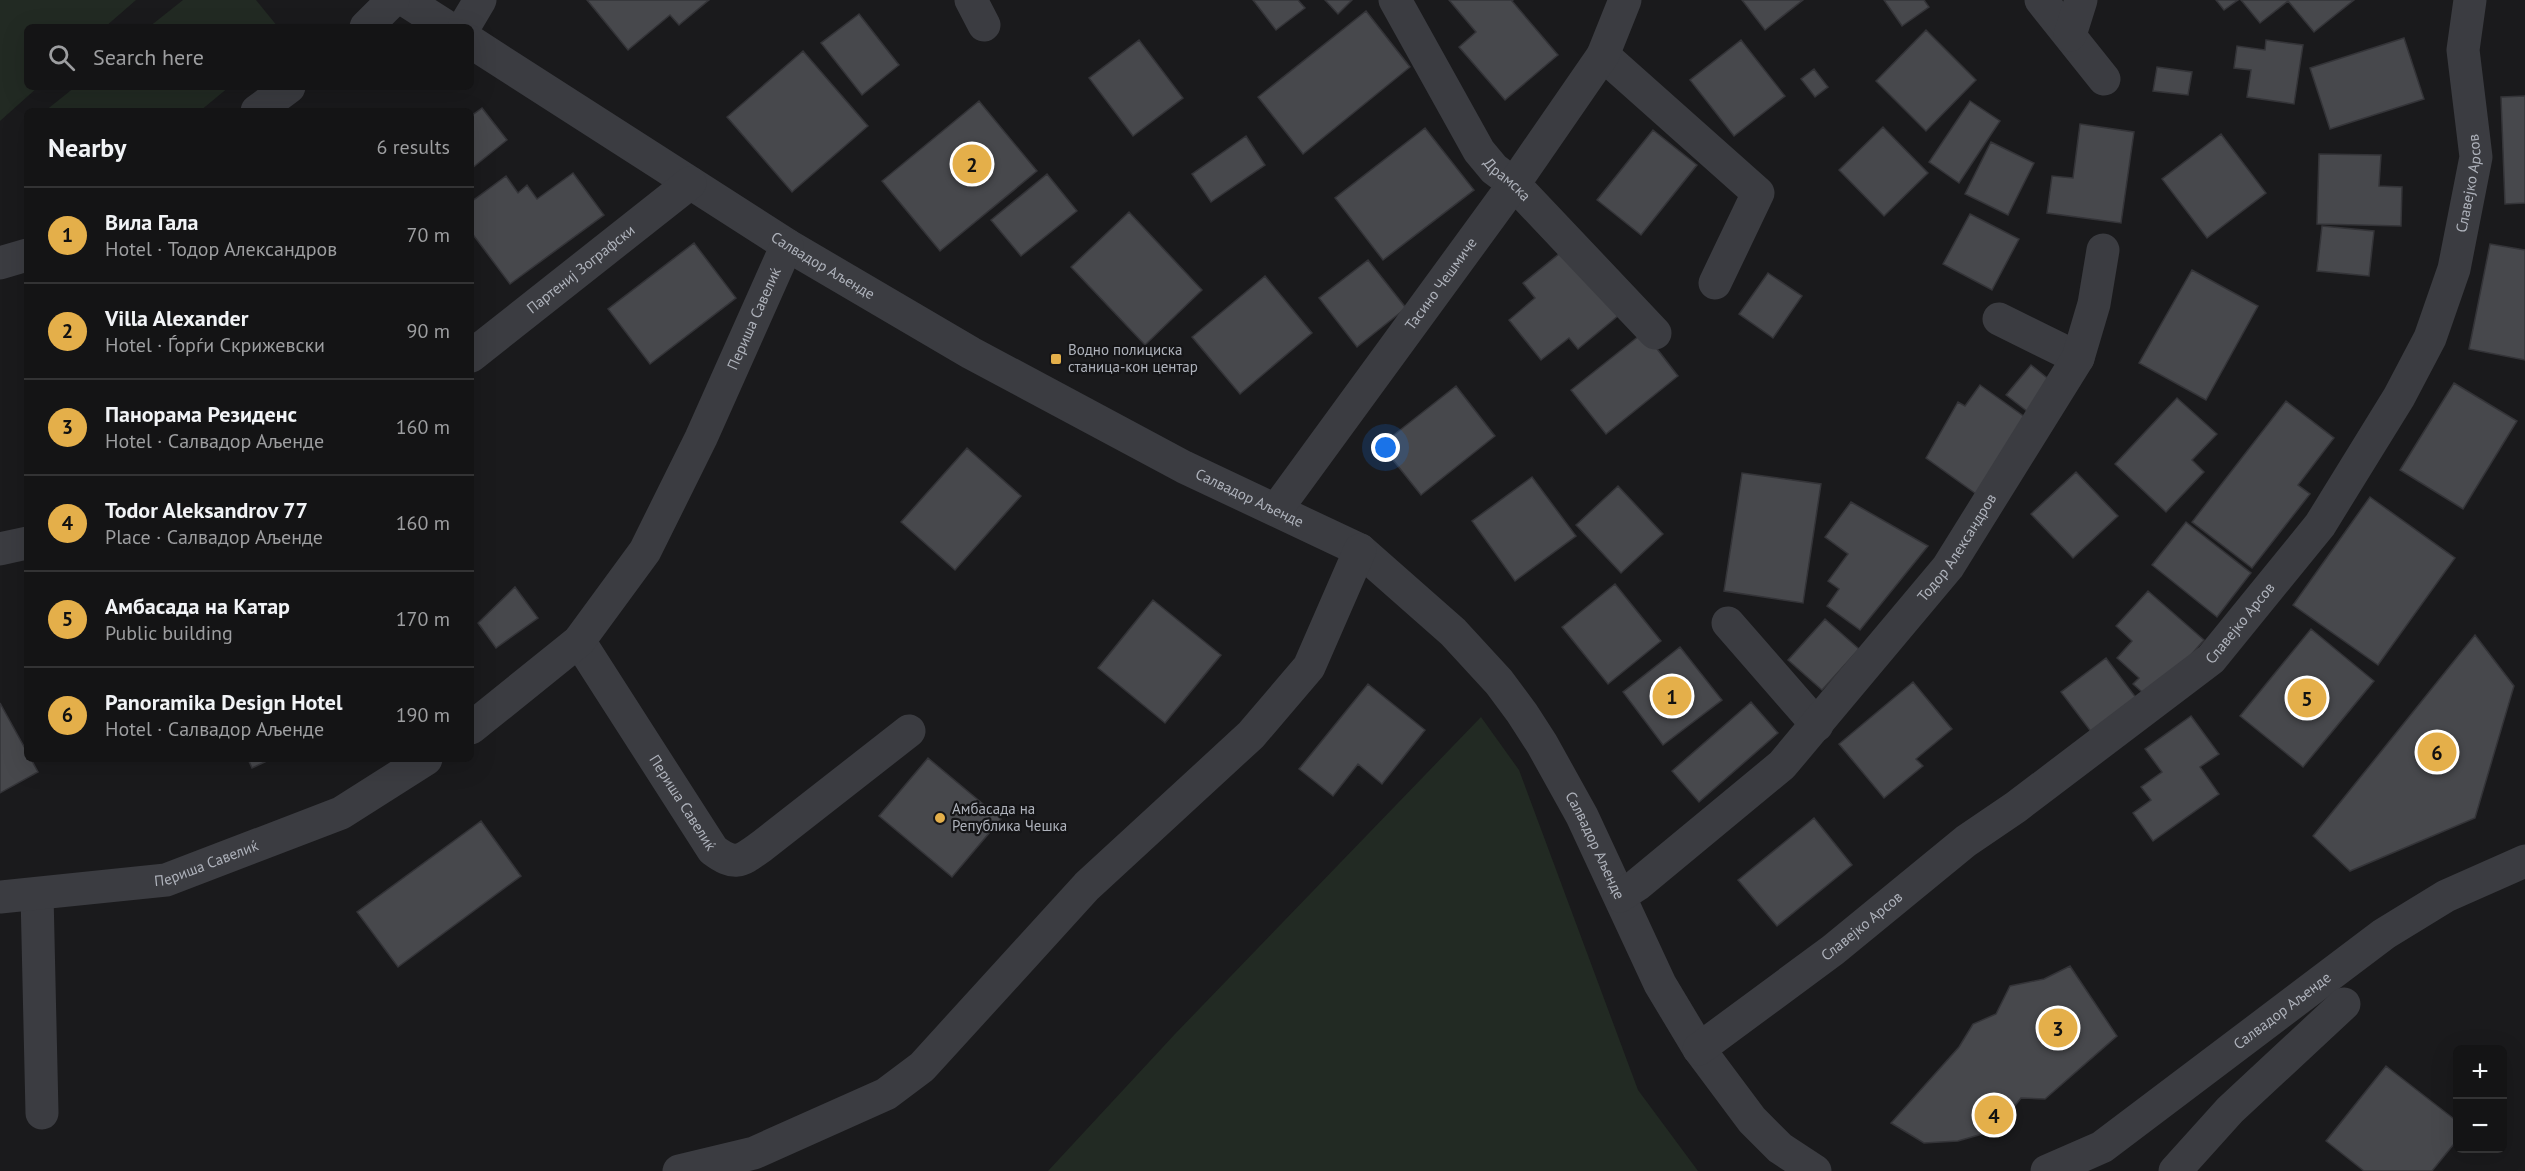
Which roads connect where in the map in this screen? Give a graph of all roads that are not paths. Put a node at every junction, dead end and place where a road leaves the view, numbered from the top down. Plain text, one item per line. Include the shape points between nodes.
1 (393, 0) edge
2 (405, 0) edge
3 (480, 0) edge
4 (1395, 0) edge
5 (1625, 0) edge
6 (2041, 0) edge
7 (2081, 0) edge
8 (2470, 0) edge
9 (369, 24) edge
10 (442, 24) edge
11 (466, 24) edge
12 (2070, 35) junction
13 (474, 44) edge
14 (1603, 55) junction
15 (2104, 79) dead end
16 (285, 90) edge
17 (261, 108) edge
18 (690, 183) junction
19 (1514, 184) junction
20 (787, 246) junction
21 (2103, 250) dead end
22 (24, 256) edge
23 (0, 263) edge
24 (1715, 283) dead end
25 (2000, 319) dead end
26 (1655, 333) dead end
27 (474, 354) edge
28 (2078, 358) junction
29 (1276, 510) junction
30 (24, 544) edge
31 (0, 549) edge
32 (1360, 550) junction
33 (1728, 623) dead end
34 (579, 641) junction
35 (1817, 725) junction
36 (474, 726) edge
37 (909, 731) dead end
38 (421, 762) edge
39 (2525, 861) edge
40 (37, 894) junction
41 (1620, 896) junction
42 (0, 897) edge
43 (2344, 1004) dead end
44 (1699, 1049) junction
45 (42, 1113) dead end
46 (1752, 1120) junction
47 (679, 1171) edge
48 (1786, 1171) edge
49 (1815, 1171) edge
50 (2048, 1171) edge
51 (2175, 1171) edge

1 - 9 street
2 - 10 street
3 - 11 street
4 - 19 street, Драмска via 1479,151
5 - 14 street, Тасино Чешмиче
6 - 12 street
7 - 12 street
8 - 44 street, Славејко Арсов via 2463,50 2476,157 2454,269 2430,338 2399,397 2320,525 2211,659 1966,841 1833,950
12 - 15 street
13 - 18 street, Салвадор Аљенде
14 - 19 street, Тасино Чешмиче
14 - 24 street via 1758,193
16 - 17 street
18 - 20 street, Салвадор Аљенде
18 - 27 street, Партениј Зографски
19 - 26 street, Драмска
19 - 29 street, Тасино Чешмиче
20 - 29 street, Салвадор Аљенде via 971,353 1184,467
20 - 34 street, Периша Савелиќ via 701,438 645,551
21 - 28 street, Тодор Александров via 2094,304
22 - 23 street
25 - 28 street
28 - 35 street, Тодор Александров via 1948,567
29 - 32 street, Салвадор Аљенде
30 - 31 street
32 - 41 street, Салвадор Аљенде via 1453,632 1499,682 1542,744
32 - 47 street via 1309,667 1251,735 1087,886 922,1067 886,1094 754,1153
33 - 35 street
34 - 36 street, Периша Савелиќ
34 - 37 street, Периша Савелиќ via 713,850 726,860 743,860
35 - 41 street, Тодор Александров via 1782,765
38 - 40 street, Периша Савелиќ via 341,813 166,880
39 - 50 street, Салвадор Аљенде via 2446,896 2384,934 2102,1147
40 - 42 street, Периша Савелиќ
40 - 45 street
41 - 44 street, Салвадор Аљенде via 1660,984
43 - 51 street, Салвадор Аљенде via 2230,1110
44 - 46 street, Салвадор Аљенде
46 - 48 street
46 - 49 street, Салвадор Аљенде via 1780,1148

